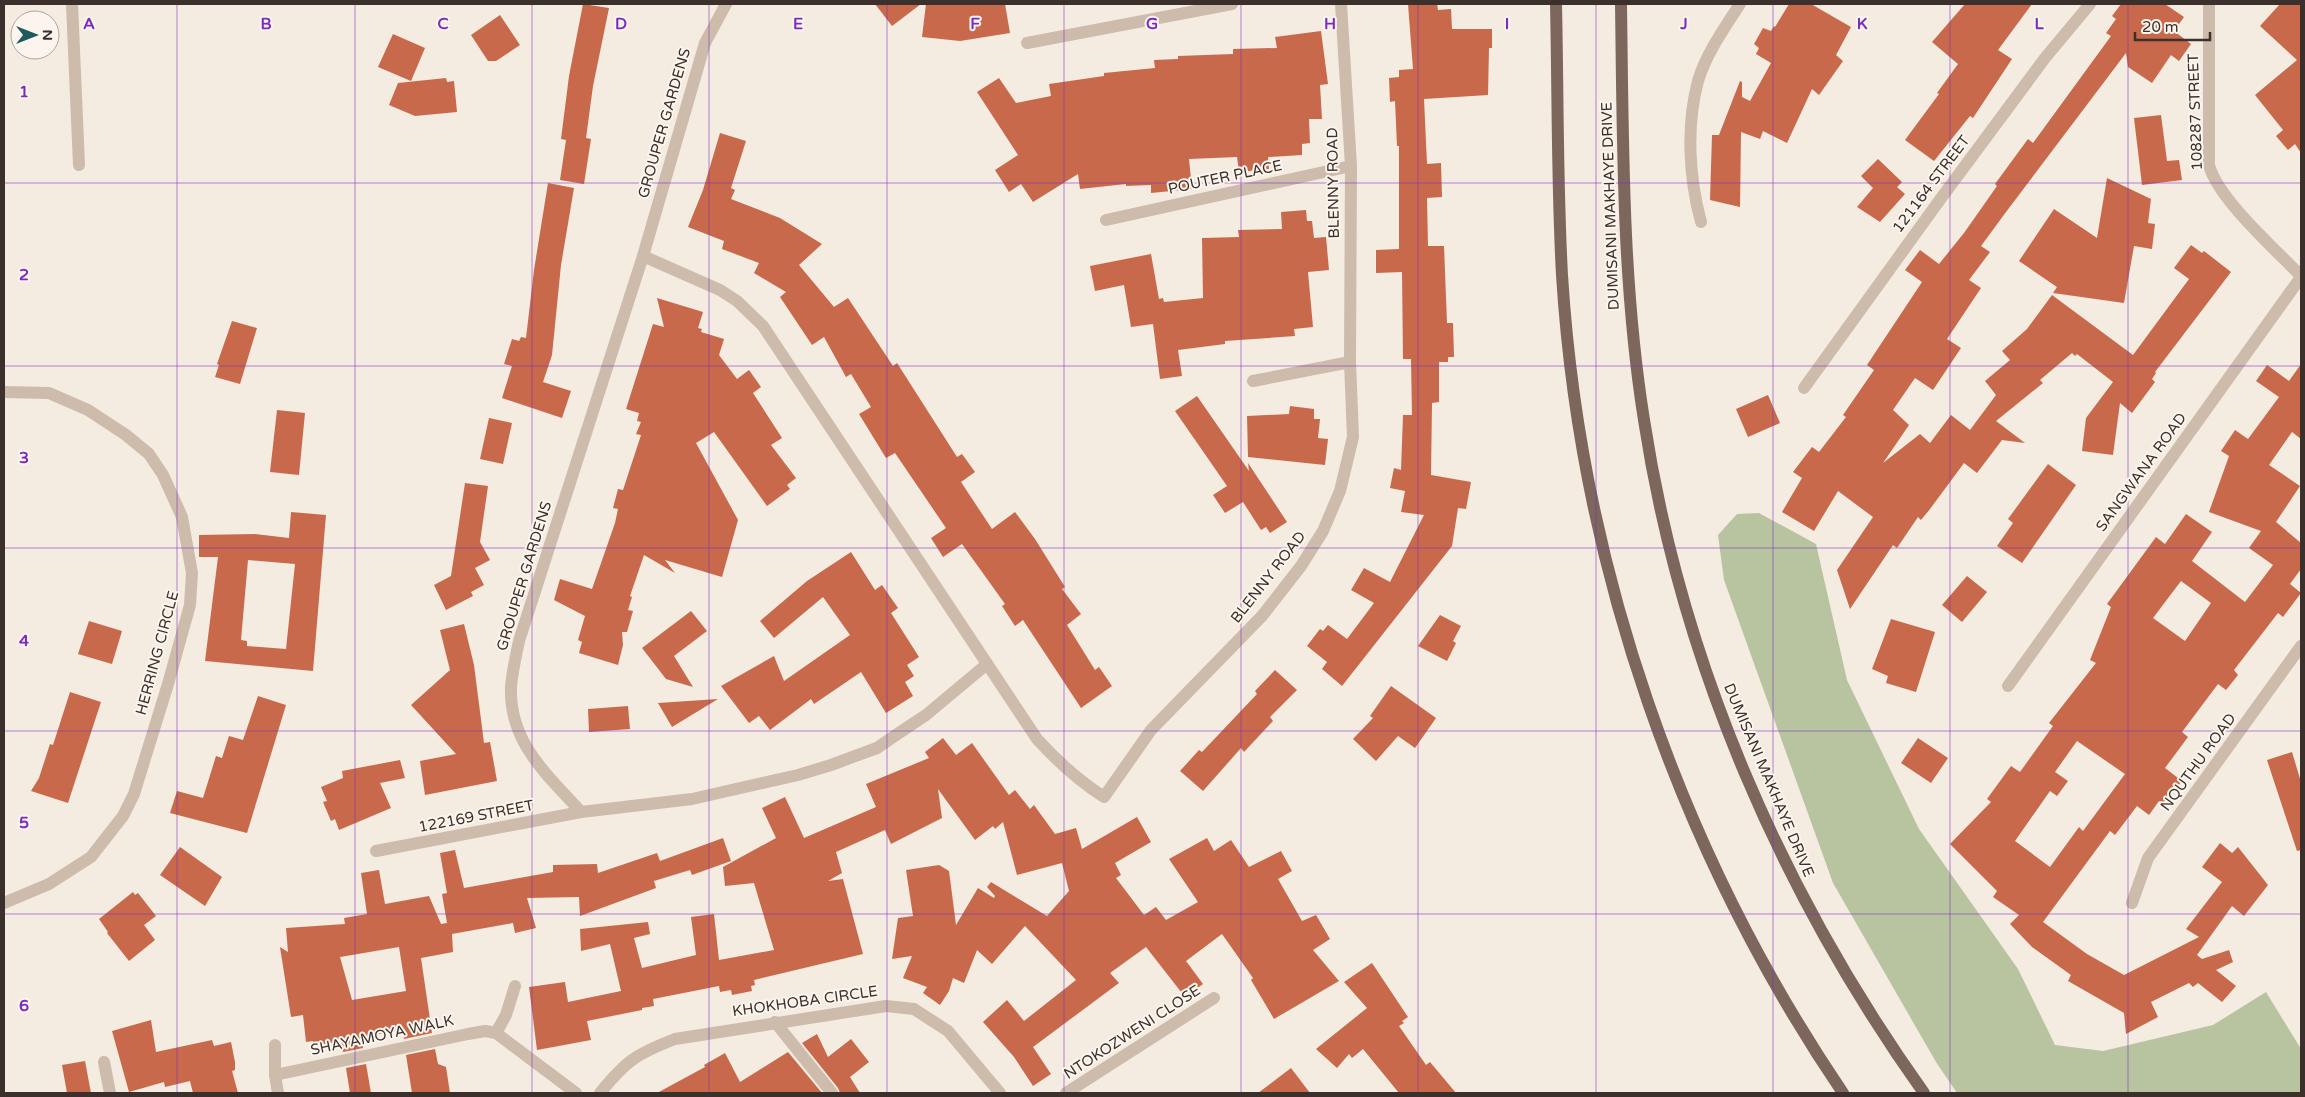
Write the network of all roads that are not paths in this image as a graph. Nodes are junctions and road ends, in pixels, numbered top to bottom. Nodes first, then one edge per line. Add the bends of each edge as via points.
1 (72, 4) edge
2 (726, 4) edge
3 (1232, 4) edge
4 (1341, 4) edge
5 (1556, 4) edge
6 (1621, 4) edge
7 (1740, 4) edge
8 (2090, 4) edge
9 (2209, 4) edge
10 (1027, 43) dead end
11 (79, 165) dead end
12 (1351, 166) junction
13 (1106, 220) dead end
14 (1701, 222) dead end
15 (643, 256) junction
16 (2301, 277) edge
17 (1350, 362) junction
18 (1252, 381) dead end
19 (1804, 388) dead end
20 (4, 392) edge
21 (2300, 652) edge
22 (987, 664) junction
23 (2008, 686) dead end
24 (582, 812) junction
25 (376, 851) dead end
26 (4, 903) edge
27 (2132, 903) dead end
28 (515, 986) dead end
29 (1214, 998) dead end
30 (775, 1022) junction
31 (496, 1033) junction
32 (275, 1045) dead end
33 (104, 1062) dead end
34 (275, 1075) junction
35 (110, 1093) edge
36 (278, 1093) edge
37 (576, 1093) edge
38 (600, 1093) edge
39 (832, 1093) edge
40 (1000, 1093) edge
41 (1066, 1093) edge
42 (1843, 1093) edge
43 (1924, 1093) edge

1 - 11 street
2 - 15 street, GROUPER GARDENS via 705,43
3 - 10 street
4 - 12 street, BLENNY ROAD
5 - 42 main road via 1562,276 1578,420 1615,594 1662,743 1705,847 1783,998
6 - 43 main road, DUMISANI MAKHAYE DRIVE via 1626,256 1633,340 1659,503 1682,590 1725,726 1792,877 1842,968
7 - 14 street via 1720,34 1698,81 1691,129 1692,168
8 - 19 street, 121164 STREET via 2045,58 1938,201
9 - 16 street, 108287 STREET via 2209,165 2213,178 2230,201
12 - 13 street, POUTER PLACE
12 - 17 street, BLENNY ROAD
15 - 22 street via 720,290 738,301 763,326
15 - 24 street, GROUPER GARDENS via 519,641 511,687 516,728 524,744
16 - 23 street, SANGWANA ROAD
17 - 18 street
17 - 22 street, BLENNY ROAD via 1353,437 1340,491 1323,531 1301,566 1262,616 1151,730 1104,797 1057,761 1037,739
20 - 26 street, HERRING CIRCLE via 48,393 88,410 149,454 163,475 182,517 192,573 190,605 168,684 134,794 123,816 90,857 49,884
21 - 27 street, NQUTHU ROAD via 2148,858
22 - 24 street via 926,715 877,748 832,765 692,799
24 - 25 street, 122169 STREET
28 - 31 street via 506,1015
29 - 41 street, NTOKOZWENI CLOSE
30 - 38 street, KHOKHOBA CIRCLE via 675,1039 643,1051 621,1068
30 - 39 street
30 - 40 street, KHOKHOBA CIRCLE via 886,1006 914,1009 948,1031
31 - 34 street, SHAYAMOYA WALK via 468,1034
31 - 37 street
32 - 34 street
33 - 35 street
34 - 36 street

